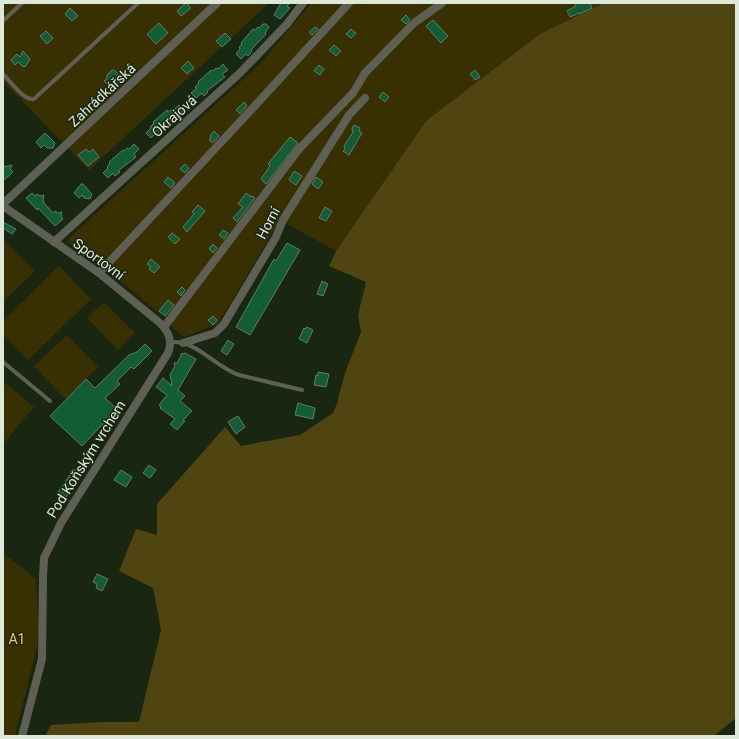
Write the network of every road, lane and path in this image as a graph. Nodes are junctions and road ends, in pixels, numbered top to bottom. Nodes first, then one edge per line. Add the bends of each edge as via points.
1 (22, 3) edge
2 (138, 3) edge
3 (217, 3) edge
4 (303, 3) edge
5 (349, 3) edge
6 (442, 3) edge
7 (3, 21) edge
8 (3, 74) edge
9 (364, 98) dead end
10 (3, 205) edge
11 (54, 242) junction
12 (99, 273) junction
13 (164, 327) junction
14 (171, 342) junction
15 (183, 343) junction
16 (3, 362) edge
17 (302, 390) dead end
18 (50, 401) dead end
19 (22, 736) edge

1 - 7 lane
2 - 8 lane via 34,99 30,100 24,96
3 - 10 street, Zahrádkářská
4 - 11 street, Okrajová via 240,74
5 - 12 street
6 - 13 street via 414,23 365,73 353,93 299,149
9 - 15 street, Horní via 349,115 283,220 276,237 224,324 215,333
10 - 11 street, Sportovní
11 - 12 street, Sportovní
12 - 13 street, Sportovní
13 - 14 street, Sportovní
14 - 15 lane
14 - 19 street, Pod Koňským vrchem via 168,354 61,523 44,558 42,659
15 - 17 lane via 234,373
16 - 18 lane

